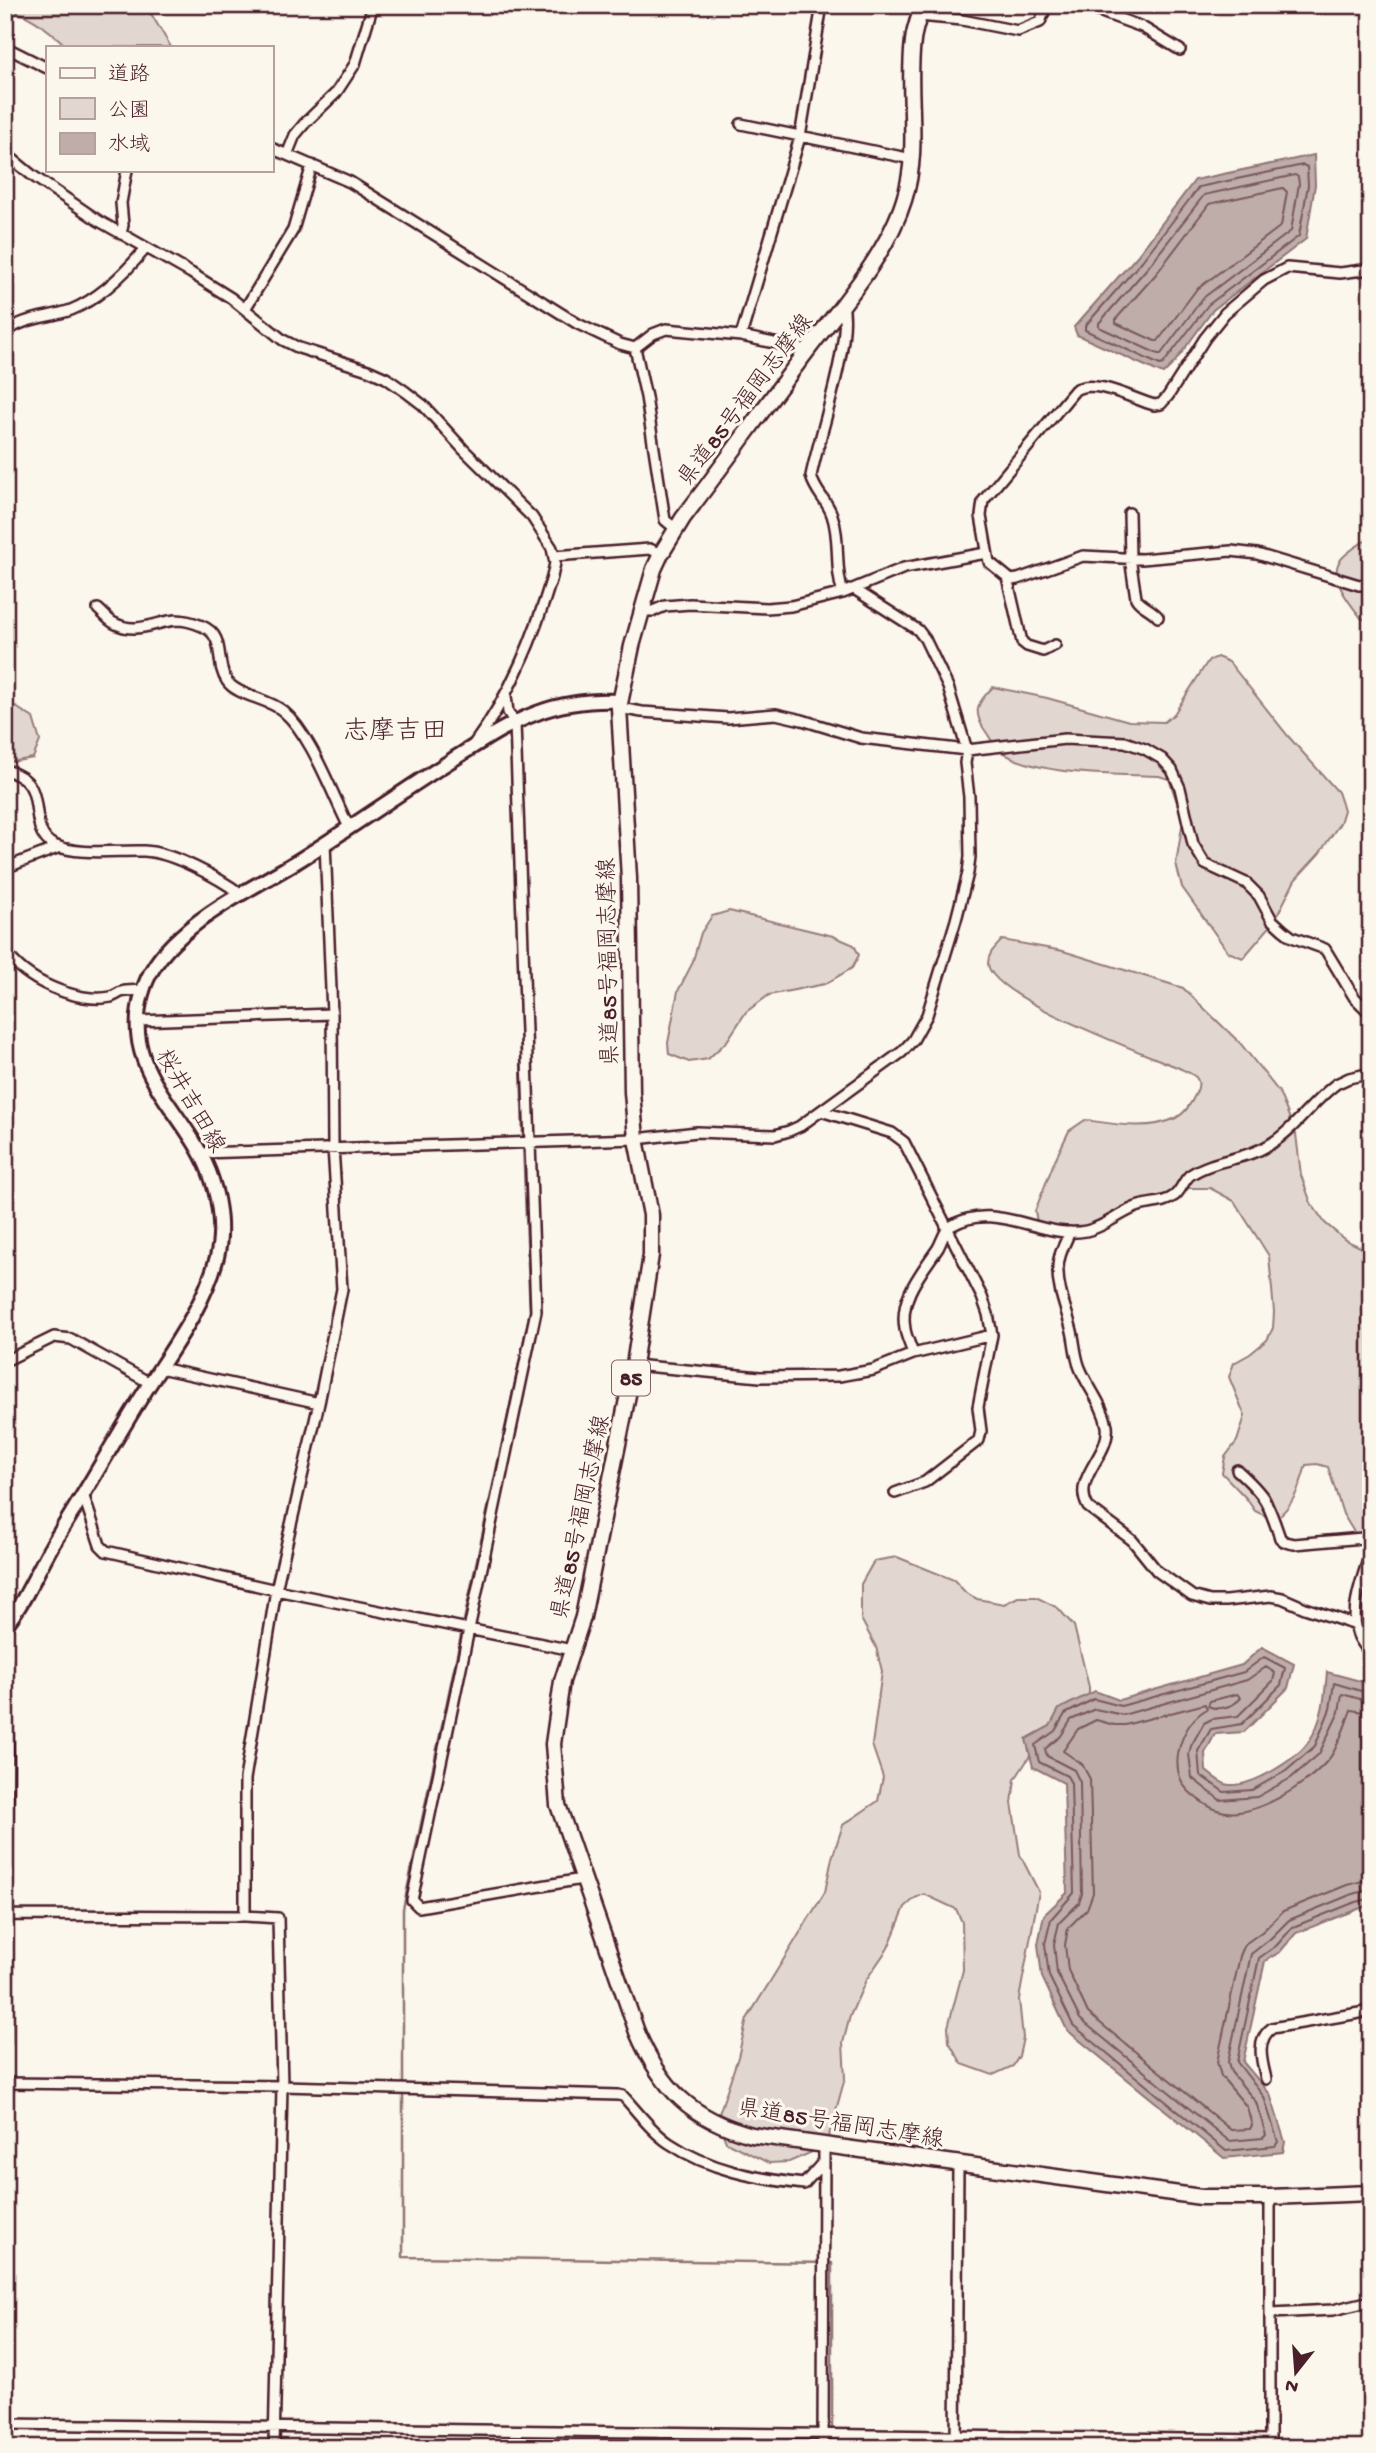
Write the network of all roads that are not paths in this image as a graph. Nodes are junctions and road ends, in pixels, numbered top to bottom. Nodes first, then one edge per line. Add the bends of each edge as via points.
1 (373, 5) edge
2 (822, 5) edge
3 (1047, 5) edge
4 (1082, 5) edge
5 (921, 11) edge
6 (5, 47) edge
7 (1180, 50) dead end
8 (46, 68) edge
9 (741, 124) dead end
10 (800, 137) junction
11 (273, 149) edge
12 (5, 153) edge
13 (287, 155) junction
14 (912, 159) junction
15 (312, 165) junction
16 (127, 172) edge
17 (121, 234) junction
18 (146, 248) junction
19 (1371, 269) edge
20 (843, 305) junction
21 (245, 309) junction
22 (5, 333) edge
23 (741, 336) junction
24 (635, 348) junction
25 (807, 350) junction
26 (1129, 513) dead end
27 (676, 529) junction
28 (986, 553) junction
29 (661, 554) junction
30 (554, 556) junction
31 (1130, 558) junction
32 (1007, 577) junction
33 (1371, 584) edge
34 (854, 589) junction
35 (843, 593) junction
36 (98, 609) dead end
37 (642, 611) junction
38 (1158, 617) dead end
39 (1055, 645) dead end
40 (506, 696) junction
41 (619, 704) junction
42 (515, 723) junction
43 (470, 748) junction
44 (967, 750) junction
45 (5, 769) edge
46 (349, 827) junction
47 (325, 843) junction
48 (60, 846) junction
49 (5, 867) edge
50 (241, 894) junction
51 (5, 950) edge
52 (143, 990) junction
53 (332, 1014) junction
54 (1371, 1014) edge
55 (136, 1021) junction
56 (1371, 1073) edge
57 (821, 1111) junction
58 (636, 1139) junction
59 (531, 1141) junction
60 (333, 1147) junction
61 (201, 1153) junction
62 (947, 1228) junction
63 (1070, 1232) junction
64 (992, 1335) junction
65 (913, 1354) junction
66 (5, 1361) edge
67 (634, 1366) junction
68 (160, 1368) junction
69 (150, 1383) junction
70 (319, 1403) junction
71 (1237, 1471) dead end
72 (895, 1493) dead end
73 (84, 1497) junction
74 (1371, 1542) edge
75 (1371, 1551) edge
76 (276, 1590) junction
77 (1356, 1625) junction
78 (5, 1626) edge
79 (469, 1629) junction
80 (572, 1650) junction
81 (1371, 1654) edge
82 (5, 1661) edge
83 (583, 1879) junction
84 (6, 1914) edge
85 (246, 1916) junction
86 (1371, 2011) edge
87 (5, 2043) edge
88 (1266, 2079) dead end
89 (5, 2083) edge
90 (282, 2087) junction
91 (824, 2145) junction
92 (824, 2161) junction
93 (958, 2165) junction
94 (1371, 2193) edge
95 (1270, 2197) junction
96 (1371, 2301) edge
97 (1271, 2313) junction
98 (5, 2424) edge
99 (274, 2427) junction
100 (823, 2434) junction
101 (956, 2435) junction
102 (1270, 2444) edge
103 (274, 2448) edge
104 (823, 2448) edge
105 (956, 2448) edge

1 - 13 street via 355,64 336,93 295,135
2 - 10 street
3 - 5 street via 1040,22 1018,31
4 - 7 street via 1142,27
5 - 14 main road, 県道85号福岡志摩線 / 85 via 911,60
6 - 8 street
9 - 10 street
10 - 14 street
10 - 23 street
11 - 13 street
12 - 17 street
13 - 15 street
14 - 20 main road, 県道85号福岡志摩線 / 85 via 899,217
15 - 21 street via 293,229
15 - 24 street via 374,196 578,324
16 - 17 street
17 - 18 street
18 - 21 street
18 - 22 street via 92,298
19 - 28 street via 1340,273 1287,268 1264,280 1225,313 1161,404 1095,385 1075,390 983,501
20 - 25 main road, 県道85号福岡志摩線 / 85
20 - 35 street via 839,361 811,476 832,516
21 - 30 street via 283,340 386,378 423,405 532,517
23 - 24 street via 666,329
23 - 25 street
24 - 27 street via 665,520
25 - 27 main road, 県道85号福岡志摩線 / 85
26 - 31 street
27 - 29 main road, 県道85号福岡志摩線 / 85
28 - 32 street via 989,562
28 - 34 street via 904,568
29 - 30 street via 650,549
29 - 37 main road, 県道85号福岡志摩線 / 85
30 - 40 street, 桜井吉田線 via 547,596
31 - 32 street via 1083,556 1018,579
31 - 33 street via 1231,551 1257,554 1359,585
31 - 38 street via 1138,603
32 - 39 street via 1022,642 1043,651
34 - 35 street
34 - 44 street via 925,639 948,687
35 - 37 street via 791,606 690,604
36 - 46 street via 114,623 135,628 177,620 211,631 218,640 229,685 264,699 292,719
37 - 41 main road, 県道85号福岡志摩線 / 85
40 - 42 street
40 - 43 street, 桜井吉田線
41 - 42 main road, 桜井吉田線 via 580,702
41 - 44 street via 642,712 727,718 776,714 861,738
41 - 58 main road, 県道85号福岡志摩線 / 85
42 - 43 main road, 桜井吉田線
42 - 59 street
43 - 46 main road, 桜井吉田線
44 - 54 street via 1090,739 1125,742 1162,759 1180,788 1193,844 1205,864 1246,883 1283,930 1325,948 1354,997
44 - 57 street via 968,873 927,1015 902,1052
45 - 48 street via 31,787 44,836
46 - 47 main road, 桜井吉田線
47 - 50 main road, 桜井吉田線
47 - 53 street
48 - 49 street
48 - 50 street via 153,852
50 - 52 main road, 桜井吉田線 via 180,937 158,961
51 - 52 street via 29,973 63,992 111,997
52 - 55 main road, 桜井吉田線
53 - 55 street
53 - 60 street
55 - 61 main road, 桜井吉田線 via 141,1056 156,1087
56 - 63 street via 1336,1084 1269,1145 1201,1169 1182,1183 1174,1196 1133,1208 1098,1227
57 - 58 street via 800,1126 775,1135 697,1132
57 - 62 street via 891,1133 904,1142
58 - 59 street
58 - 67 main road, 県道85号福岡志摩線 / 85 via 649,1197 651,1237
59 - 60 street
59 - 79 street via 537,1311
60 - 61 street
60 - 70 street via 342,1289
61 - 68 main road, 桜井吉田線 via 218,1205 218,1255 199,1303
62 - 63 street via 970,1219 1004,1218
62 - 64 street via 982,1297
62 - 65 street via 905,1307 905,1328
63 - 77 street via 1058,1269 1064,1306 1080,1368 1107,1426 1101,1453 1087,1477 1088,1507 1132,1540 1157,1571 1192,1596 1226,1601 1272,1596
64 - 65 street
64 - 72 street via 978,1407 979,1440 925,1482
65 - 67 street via 881,1368 839,1376 760,1377
66 - 69 street via 54,1337 71,1339
67 - 80 main road, 県道85号福岡志摩線 / 85 via 583,1617
68 - 69 main road, 桜井吉田線
68 - 70 street
69 - 73 main road, 桜井吉田線
70 - 76 street
71 - 74 street via 1261,1491 1284,1542 1363,1538
73 - 76 street via 106,1551
73 - 78 main road, 桜井吉田線
75 - 77 street via 1360,1585
76 - 79 street
76 - 85 street via 244,1779
77 - 81 street
79 - 80 street
79 - 83 street via 412,1899 419,1907
80 - 83 main road, 県道85号福岡志摩線 / 85 via 558,1701 553,1763 558,1805
82 - 84 street
83 - 91 main road, 県道85号福岡志摩線 / 85 via 637,2032 652,2066 673,2092 731,2129
84 - 85 street
84 - 87 street
85 - 90 street via 278,1918
86 - 88 street via 1272,2028 1261,2042
89 - 90 street
90 - 92 street via 618,2095 669,2143 724,2169 804,2184
90 - 99 street
91 - 92 street
91 - 93 main road, 県道85号福岡志摩線 / 85
92 - 100 street
93 - 95 main road, 県道85号福岡志摩線 / 85 via 1201,2197
93 - 101 street
94 - 95 main road, 県道85号福岡志摩線 / 85
95 - 97 street
96 - 97 street via 1333,2310
97 - 102 street
98 - 99 street
99 - 100 street
99 - 103 street
100 - 101 street
100 - 104 street
101 - 102 street
101 - 105 street

